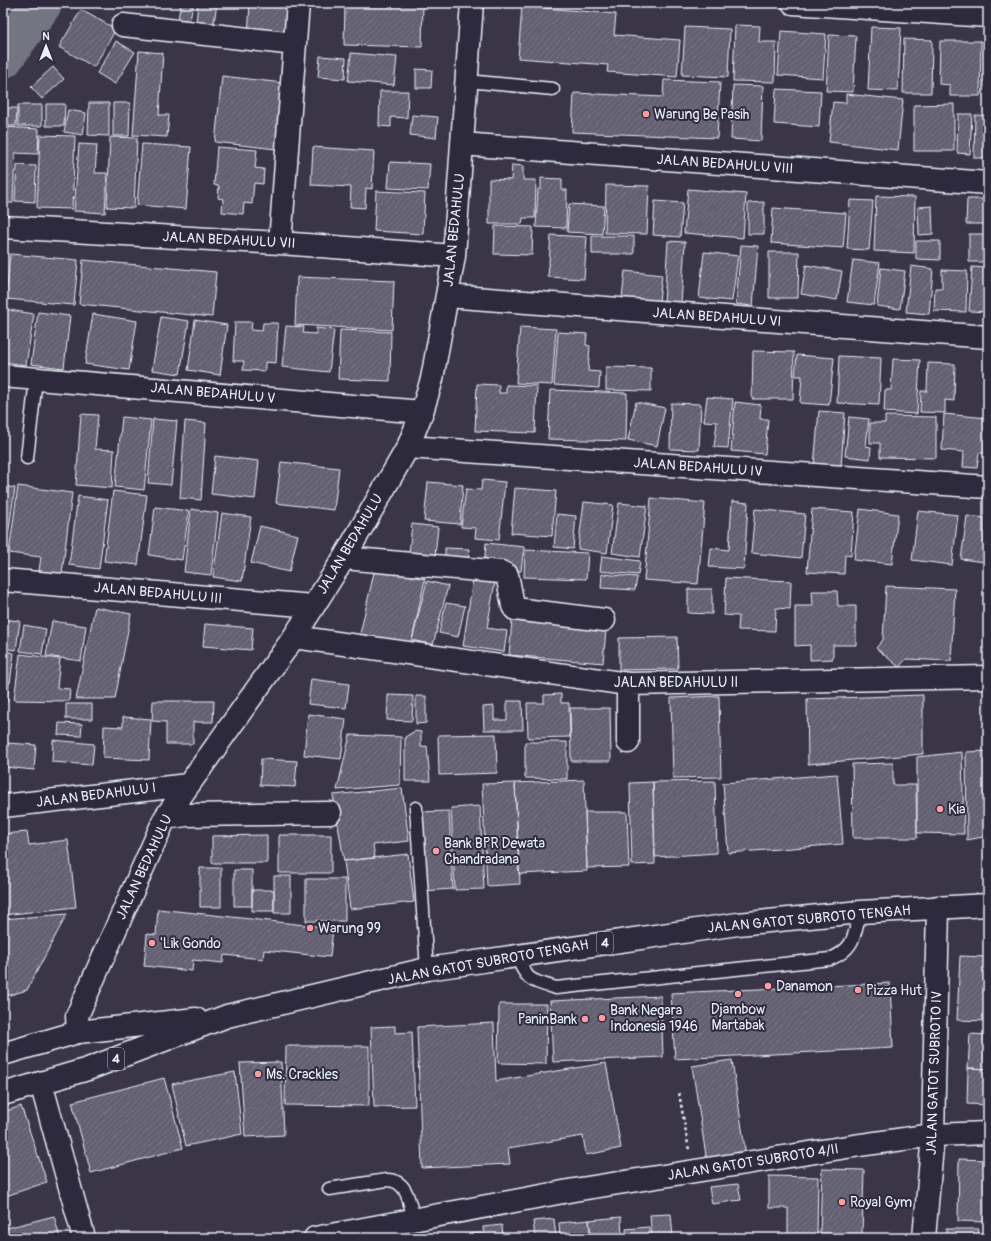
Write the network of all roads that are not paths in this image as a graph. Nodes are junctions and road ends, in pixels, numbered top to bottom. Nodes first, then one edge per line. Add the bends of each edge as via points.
1 (298, 3) edge
2 (472, 3) edge
3 (793, 3) edge
4 (988, 16) edge
5 (123, 24) dead end
6 (295, 44) junction
7 (467, 81) junction
8 (552, 89) dead end
9 (462, 144) junction
10 (988, 183) edge
11 (3, 227) edge
12 (280, 243) junction
13 (454, 256) junction
14 (447, 296) junction
15 (988, 337) edge
16 (3, 376) edge
17 (36, 379) junction
18 (422, 412) junction
19 (408, 447) junction
20 (27, 458) dead end
21 (988, 487) edge
22 (344, 558) junction
23 (3, 580) edge
24 (313, 606) junction
25 (604, 620) dead end
26 (294, 637) junction
27 (988, 677) edge
28 (628, 684) junction
29 (628, 742) dead end
30 (188, 785) junction
31 (3, 806) edge
32 (416, 808) dead end
33 (330, 813) dead end
34 (165, 818) junction
35 (988, 905) edge
36 (938, 907) junction
37 (860, 912) junction
38 (516, 955) junction
39 (427, 969) junction
40 (227, 1016) junction
41 (78, 1032) junction
42 (3, 1054) edge
43 (41, 1083) junction
44 (3, 1094) edge
45 (988, 1133) edge
46 (933, 1135) junction
47 (329, 1189) dead end
48 (414, 1220) junction
49 (84, 1238) edge
50 (315, 1238) edge
51 (924, 1238) edge

1 - 6 main road
2 - 7 main road, JALAN BEDAHULU
3 - 4 main road
5 - 6 main road
6 - 12 main road
7 - 8 lane
7 - 9 main road, JALAN BEDAHULU
9 - 10 main road, JALAN BEDAHULU VIII
9 - 13 main road, JALAN BEDAHULU
11 - 12 main road, JALAN BEDAHULU VII
12 - 13 main road, JALAN BEDAHULU VII
13 - 14 main road, JALAN BEDAHULU
14 - 15 main road, JALAN BEDAHULU VI
14 - 18 main road, JALAN BEDAHULU via 432,379
16 - 17 main road, JALAN BEDAHULU V
17 - 18 main road, JALAN BEDAHULU V
17 - 20 lane
18 - 19 main road, JALAN BEDAHULU
19 - 21 main road, JALAN BEDAHULU IV
19 - 22 main road, JALAN BEDAHULU
22 - 24 main road, JALAN BEDAHULU
22 - 25 main road via 501,572 507,576 512,606 515,609
23 - 24 main road, JALAN BEDAHULU III
24 - 26 main road, JALAN BEDAHULU
26 - 28 main road, JALAN BEDAHULU II
26 - 30 main road, JALAN BEDAHULU
27 - 28 main road, JALAN BEDAHULU II
28 - 29 main road
30 - 31 main road, JALAN BEDAHULU I
30 - 34 main road, JALAN BEDAHULU
32 - 39 lane
33 - 34 main road via 186,815
34 - 41 main road, JALAN BEDAHULU via 77,1016
35 - 36 main road, JALAN GATOT SUBROTO TENGAH / 4
36 - 37 main road, JALAN GATOT SUBROTO TENGAH / 4
36 - 46 main road, JALAN GATOT SUBROTO IV
37 - 38 main road, JALAN GATOT SUBROTO TENGAH / 4 via 738,924
37 - 38 lane via 852,944 840,955 830,958 556,988 526,977
38 - 39 main road, JALAN GATOT SUBROTO TENGAH / 4
39 - 40 main road, JALAN GATOT SUBROTO TENGAH / 4
40 - 41 main road, 4
40 - 43 main road, JALAN GATOT SUBROTO TENGAH / 4 via 88,1069
41 - 42 main road, 4
43 - 44 main road, JALAN GATOT SUBROTO TENGAH / 4
43 - 49 main road
45 - 46 main road, JALAN GATOT SUBROTO 4/II
46 - 48 main road, JALAN GATOT SUBROTO 4/II via 574,1190
46 - 51 main road, JALAN GATOT SUBROTO IV
47 - 48 lane via 396,1180 405,1188
48 - 50 main road, JALAN GATOT SUBROTO 4/II

